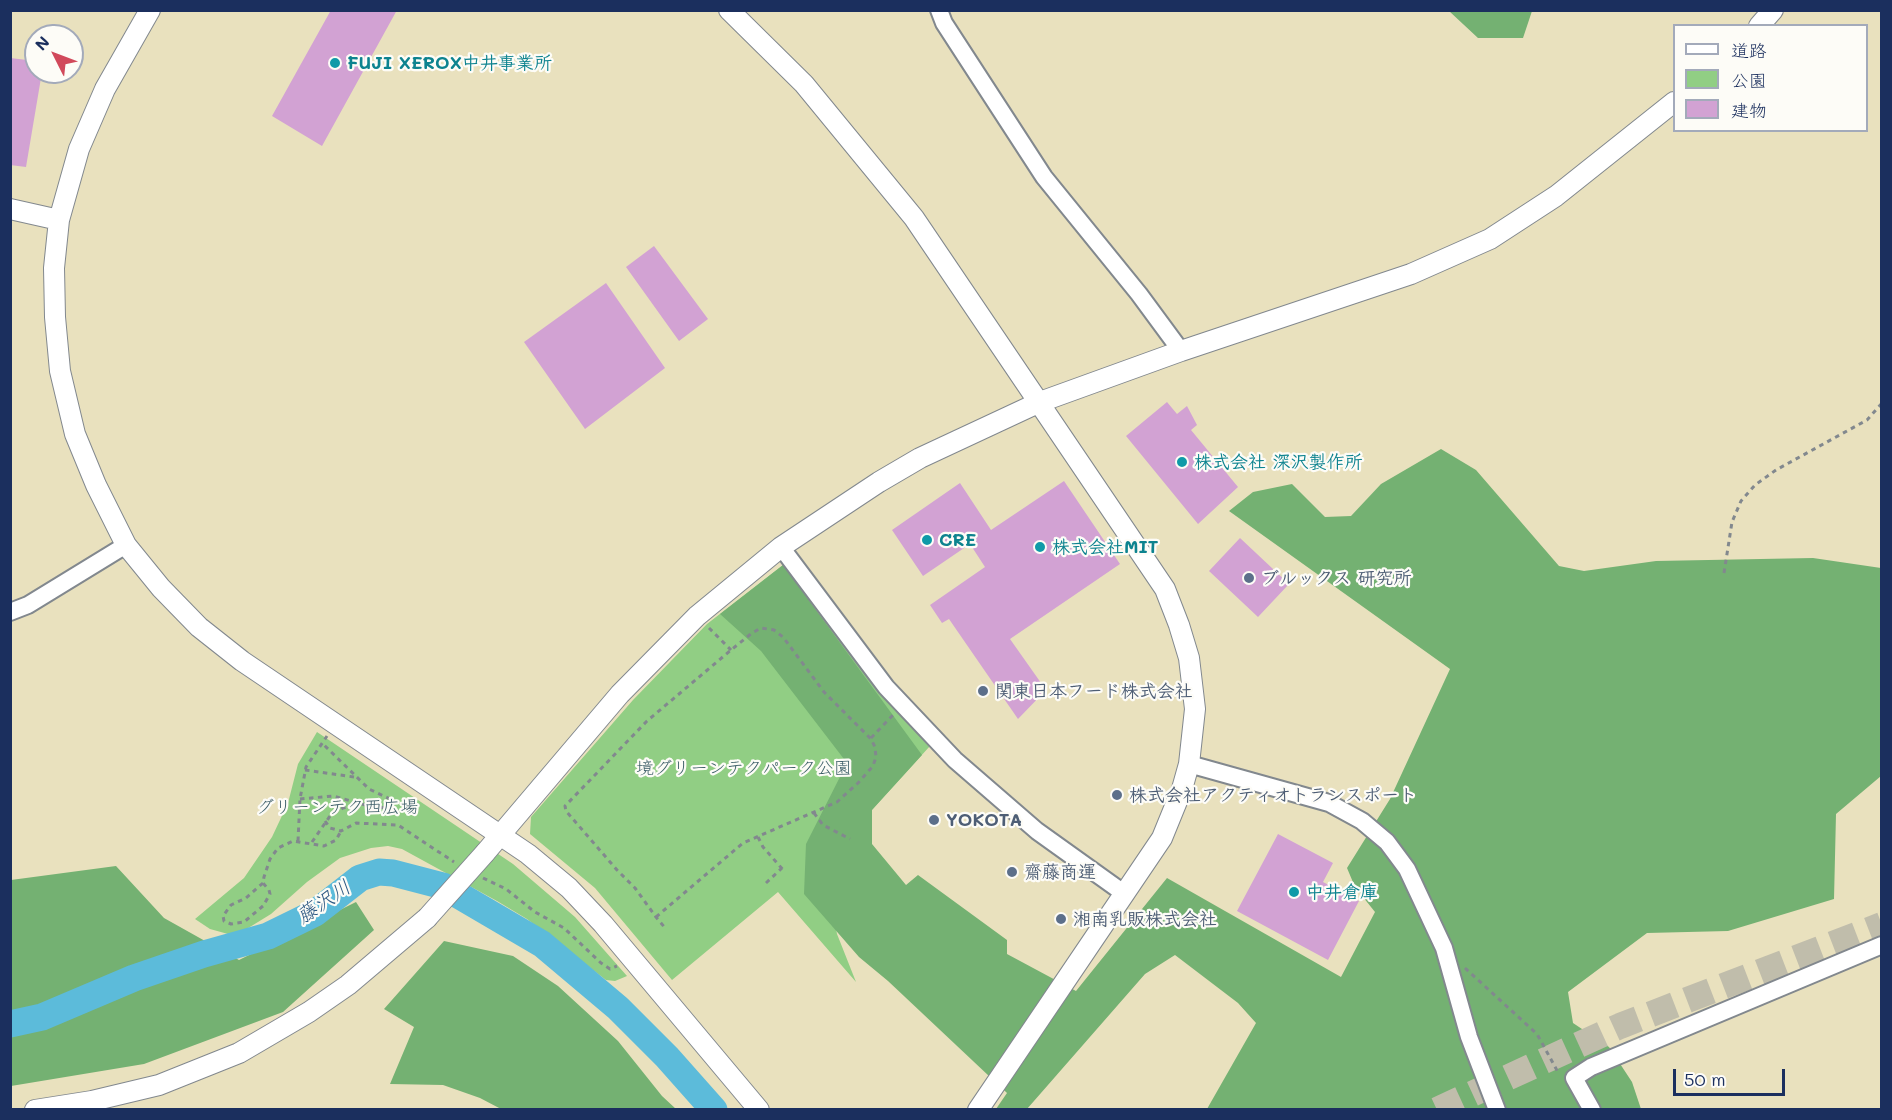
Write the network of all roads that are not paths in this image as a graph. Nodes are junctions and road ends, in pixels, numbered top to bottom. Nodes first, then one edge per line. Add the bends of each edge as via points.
1 (150, 10) edge
2 (729, 10) edge
3 (939, 10) edge
4 (1773, 10) edge
5 (1761, 24) edge
6 (1673, 103) edge
7 (10, 209) edge
8 (59, 220) junction
9 (1181, 351) junction
10 (1040, 402) junction
11 (126, 545) junction
12 (781, 547) junction
13 (10, 612) edge
14 (1189, 764) junction
15 (499, 836) junction
16 (1125, 894) junction
17 (1881, 945) edge
18 (35, 1110) edge
19 (759, 1110) edge
20 (978, 1110) edge
21 (1497, 1110) edge
22 (1592, 1110) edge

1 - 8 street via 105,89 79,149
2 - 10 street via 804,84 914,218
3 - 9 street via 1044,177
4 - 5 street
6 - 9 street via 1556,196 1490,240 1411,274
7 - 8 street
8 - 11 street via 54,268 60,371 75,434
9 - 10 street
10 - 12 street via 920,458
10 - 14 street via 1165,589 1189,658 1195,710
11 - 13 street
11 - 15 street via 199,627 242,661
12 - 15 street via 697,616 620,694
12 - 16 street via 886,687 955,760 1037,831
14 - 16 street via 1162,838
14 - 21 street via 1329,803 1362,821 1387,842 1407,869 1444,948 1469,1036
15 - 18 street, bridge via 427,918 348,985 309,1012 238,1053 159,1086
15 - 19 street via 569,888
16 - 20 street
17 - 22 street via 1591,1067 1574,1078

